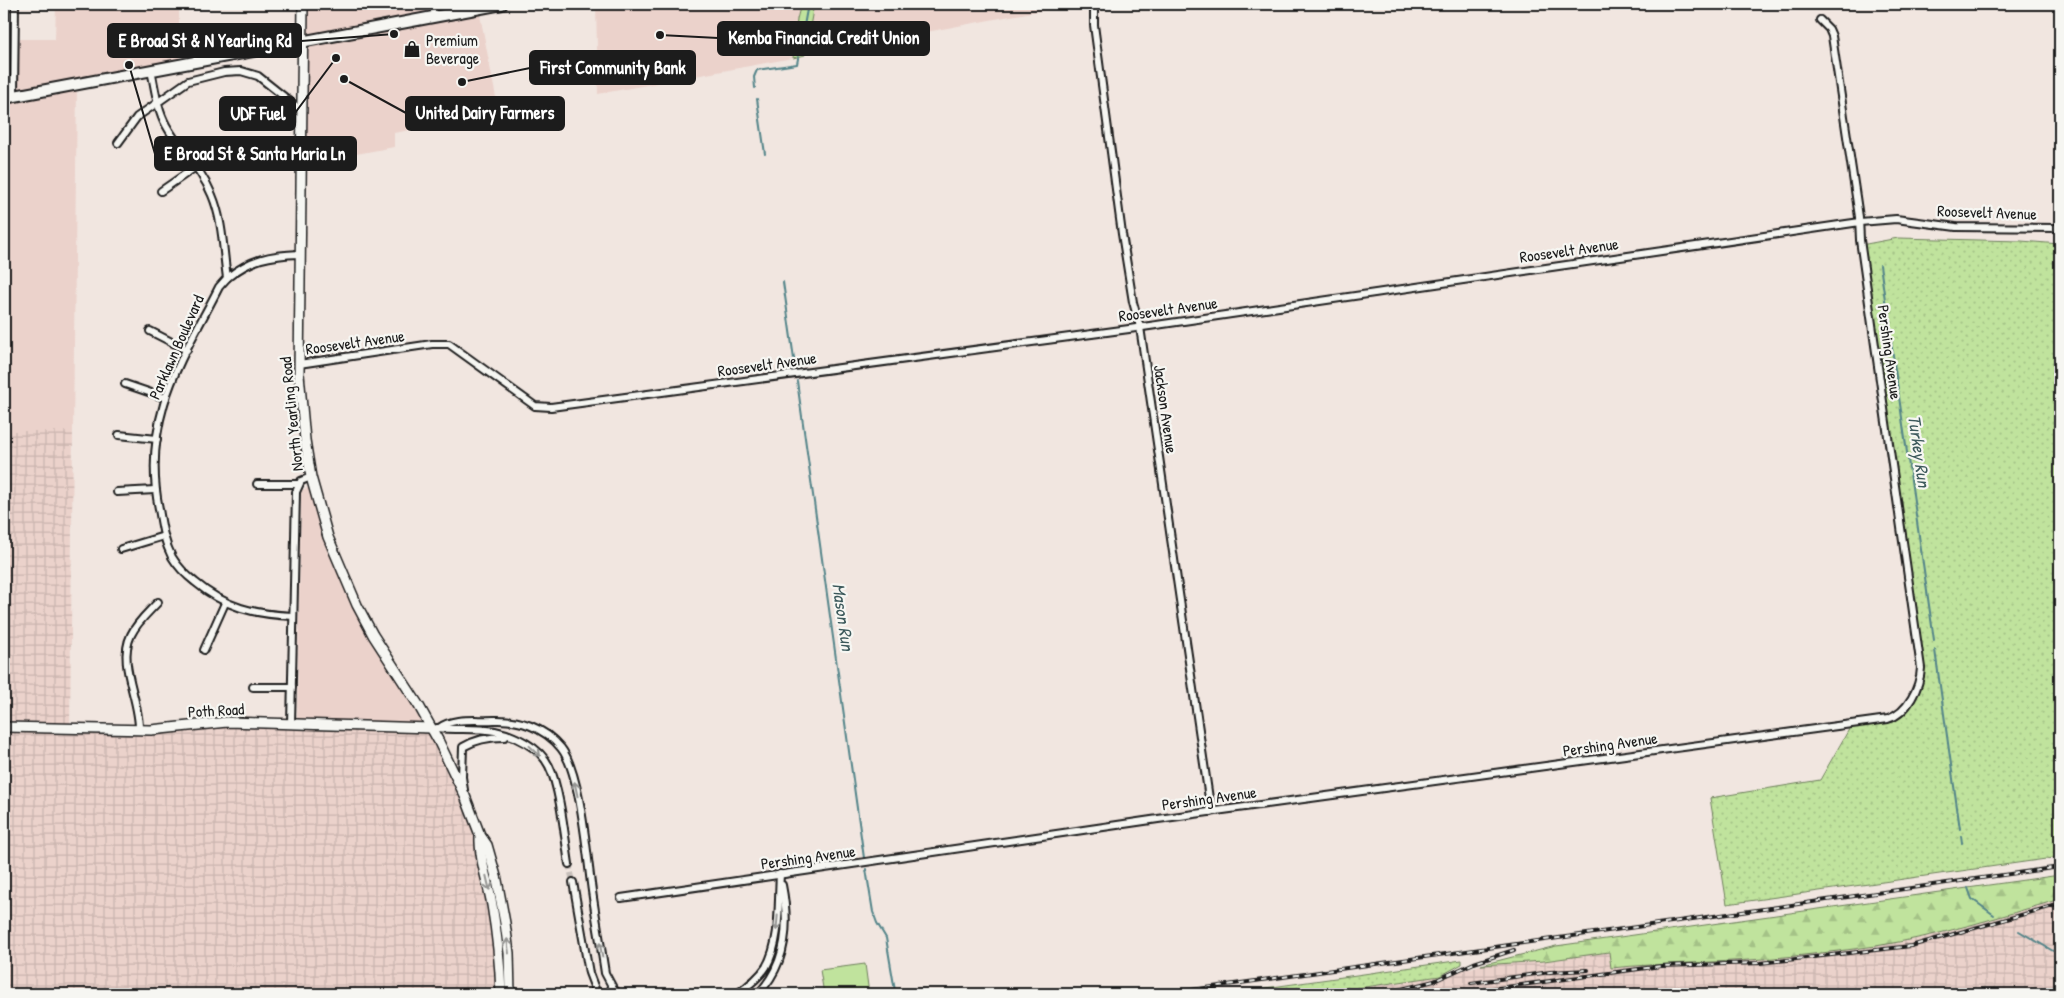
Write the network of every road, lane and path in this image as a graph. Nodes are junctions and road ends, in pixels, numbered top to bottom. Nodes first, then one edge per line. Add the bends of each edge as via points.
1 (15, 4) edge
2 (303, 4) edge
3 (433, 4) edge
4 (502, 4) edge
5 (1094, 6) edge
6 (435, 16) junction
7 (1820, 20) dead end
8 (303, 41) junction
9 (151, 70) junction
10 (9, 97) edge
11 (158, 102) junction
12 (302, 111) junction
13 (118, 142) dead end
14 (197, 166) junction
15 (161, 191) dead end
16 (1860, 222) junction
17 (2060, 228) edge
18 (300, 254) junction
19 (227, 278) junction
20 (1140, 327) junction
21 (150, 331) dead end
22 (187, 350) junction
23 (299, 364) junction
24 (125, 384) dead end
25 (166, 398) junction
26 (118, 435) dead end
27 (157, 440) junction
28 (312, 477) junction
29 (257, 484) dead end
30 (298, 484) junction
31 (155, 490) junction
32 (117, 492) dead end
33 (164, 536) junction
34 (121, 549) dead end
35 (158, 602) dead end
36 (225, 603) junction
37 (293, 616) junction
38 (204, 650) dead end
39 (253, 687) dead end
40 (292, 687) junction
41 (292, 724) junction
42 (4, 727) edge
43 (435, 728) junction
44 (139, 730) junction
45 (510, 736) junction
46 (465, 796) junction
47 (1211, 812) junction
48 (480, 836) junction
49 (569, 864) tunnel mouth
50 (780, 874) junction
51 (573, 882) tunnel mouth
52 (621, 898) dead end
53 (501, 994) edge
54 (510, 994) edge
55 (597, 994) edge
56 (618, 994) edge
57 (737, 994) edge
58 (758, 994) edge

1 - 10 street
2 - 8 main road, North Yearling Road
3 - 6 street
4 - 6 main road
5 - 20 street, Jackson Avenue via 1122,234
6 - 8 main road
7 - 16 street, Pershing Avenue via 1832,36
8 - 9 main road
8 - 12 main road, North Yearling Road
9 - 10 main road
9 - 11 street
11 - 12 street via 188,81 241,71 258,76
11 - 13 street via 137,117
11 - 14 street via 165,125
12 - 18 main road, North Yearling Road
14 - 15 street
14 - 19 street via 218,209
16 - 17 street, Roosevelt Avenue via 1896,219 1956,227
16 - 20 street, Roosevelt Avenue
16 - 47 street, Pershing Avenue via 1921,668 1918,688 1897,714 1888,718 1703,745
18 - 19 street, Parklawn Boulevard via 257,259
18 - 23 main road, North Yearling Road
19 - 22 street, Parklawn Boulevard via 219,287
20 - 23 street, Roosevelt Avenue via 544,408 530,403 449,344
20 - 47 street, Jackson Avenue
21 - 22 street
22 - 25 street, Parklawn Boulevard
23 - 28 main road, North Yearling Road via 305,440
24 - 25 street
25 - 27 street, Parklawn Boulevard
26 - 27 street
27 - 31 street, Parklawn Boulevard
28 - 30 street
28 - 43 main road, North Yearling Road via 328,537 350,590 373,635
29 - 30 street
30 - 37 street
31 - 32 street
31 - 33 street, Parklawn Boulevard
33 - 34 street
33 - 36 street, Parklawn Boulevard via 178,567
35 - 44 street via 136,627 128,645 127,660 138,706
36 - 37 street, Parklawn Boulevard via 254,612
36 - 38 street
37 - 40 street
39 - 40 street
40 - 41 street
41 - 43 main road, Poth Road
41 - 44 main road, Poth Road via 217,722
42 - 44 main road, Poth Road
43 - 45 street via 495,731
43 - 46 main road, North Yearling Road
56 -> 43 street via 605,973 581,810 572,770 562,749 547,734 525,724 503,720 447,722
45 - 46 street via 472,741 463,747
45 -> 49 street via 526,742 549,765
46 - 48 main road, North Yearling Road
47 - 50 street, Pershing Avenue
48 -> 53 main road, North Yearling Road via 479,846 495,925
54 -> 48 main road, North Yearling Road via 508,946 497,880 487,845
50 - 52 street, Pershing Avenue
50 -> 57 street via 772,953 765,969
50 - 58 street via 786,905 782,955 775,973
51 - 55 street via 589,973

